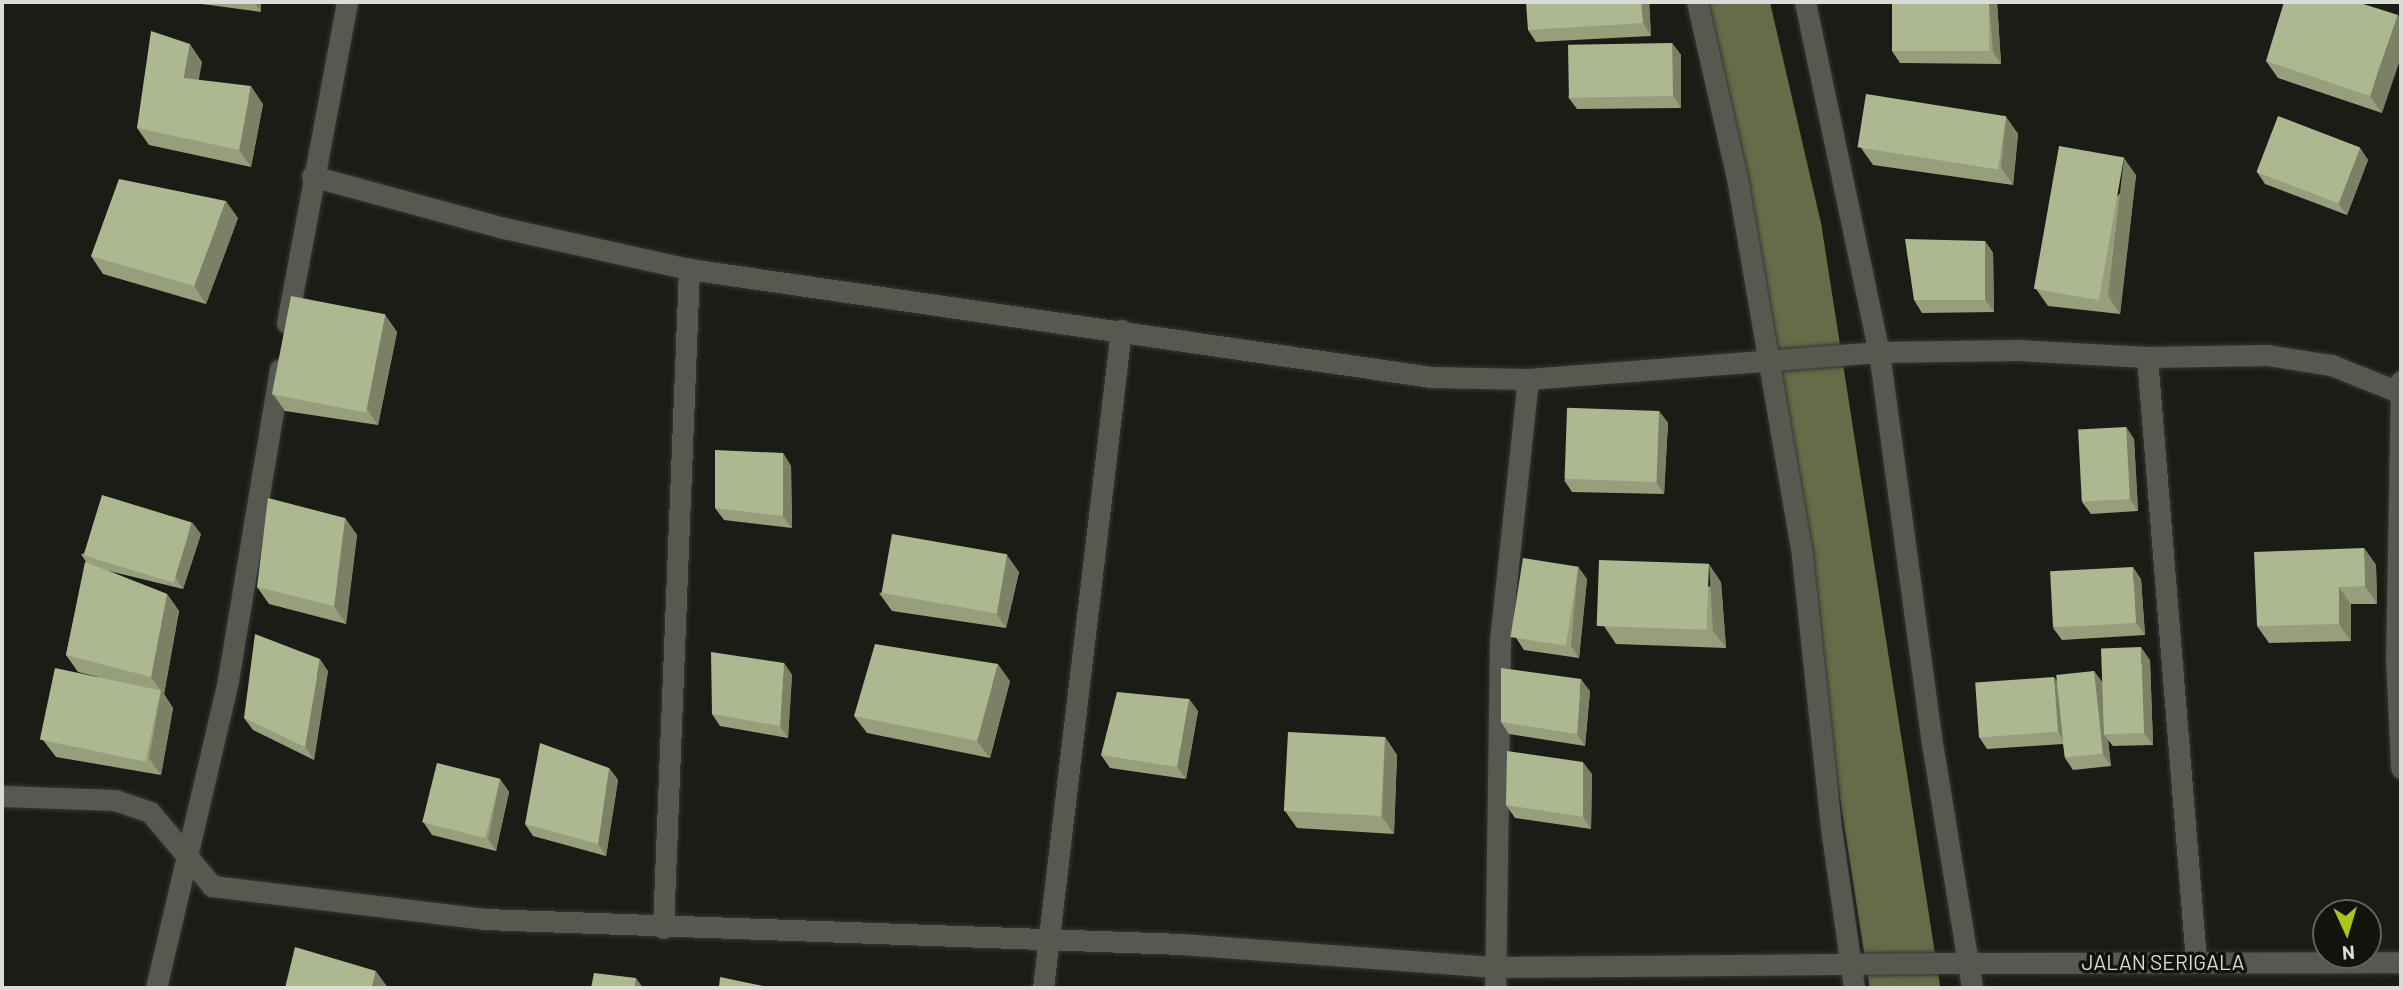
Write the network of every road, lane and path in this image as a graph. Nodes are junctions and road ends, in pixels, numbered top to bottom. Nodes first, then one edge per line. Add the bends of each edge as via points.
1 (347, 2) edge
2 (1697, 2) edge
3 (1805, 2) edge
4 (312, 176) junction
5 (689, 269) junction
6 (1121, 330) junction
7 (1879, 352) junction
8 (2147, 357) junction
9 (1779, 361) junction
10 (1528, 379) junction
11 (2400, 387) edge
12 (2401, 768) edge
13 (2, 796) edge
14 (190, 856) junction
15 (663, 929) junction
16 (1050, 939) junction
17 (2196, 961) junction
18 (2401, 962) edge
19 (1969, 963) junction
20 (1856, 966) junction
21 (1495, 978) edge
22 (156, 988) edge
23 (1042, 988) edge
24 (1854, 988) edge
25 (1972, 988) edge

1 - 4 street
2 - 9 street
3 - 7 street
4 - 5 street via 503,228
4 - 14 street via 228,680
5 - 6 street
5 - 15 street
6 - 10 street via 1430,377
6 - 16 street
7 - 8 street via 2019,350
7 - 9 street
7 - 19 street via 1939,789
8 - 11 street via 2267,355 2331,365
8 - 17 street
9 - 10 street
9 - 20 street
10 - 21 street via 1500,641
11 - 12 street via 2396,656
13 - 14 street, JALAN SERIGALA via 115,800 150,811
14 - 15 street, JALAN SERIGALA via 212,886 243,891 484,919
14 - 22 street
15 - 16 street, JALAN SERIGALA
16 - 21 street, JALAN SERIGALA via 1181,944
16 - 23 street
17 - 18 street, JALAN SERIGALA
17 - 19 street, JALAN SERIGALA
19 - 20 street, JALAN SERIGALA
19 - 25 street
20 - 21 street, JALAN SERIGALA
20 - 24 street

